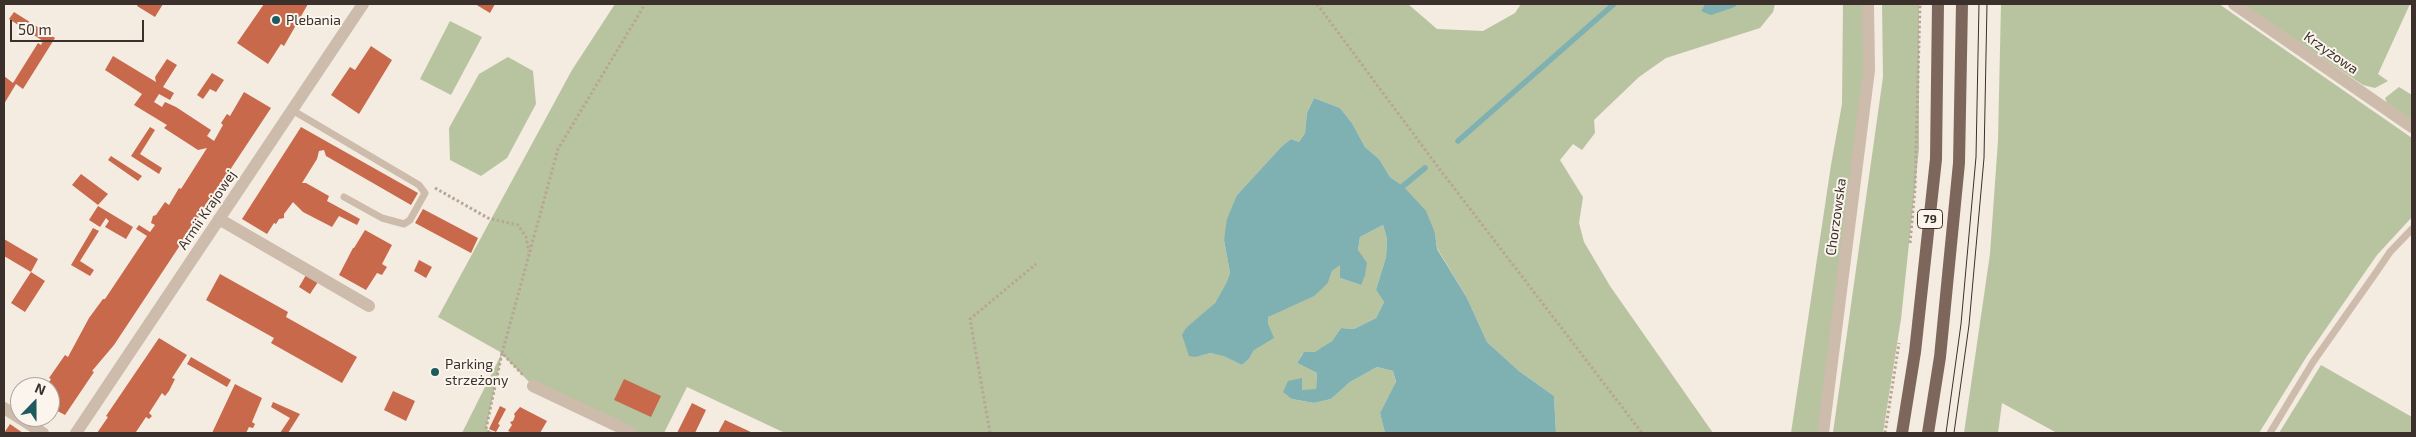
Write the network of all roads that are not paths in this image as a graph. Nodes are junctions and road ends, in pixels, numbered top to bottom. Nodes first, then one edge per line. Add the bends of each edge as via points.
1 (363, 4) edge
2 (1868, 4) edge
3 (1938, 4) edge
4 (1962, 4) edge
5 (2234, 4) edge
6 (292, 110) junction
7 (2412, 127) edge
8 (344, 197) dead end
9 (219, 219) junction
10 (2412, 229) edge
11 (369, 306) dead end
12 (533, 386) road end
13 (4, 408) edge
14 (43, 433) edge
15 (76, 433) edge
16 (632, 433) edge
17 (1823, 433) edge
18 (1902, 433) edge
19 (1928, 433) edge
20 (2270, 433) edge

1 - 6 street, Armii Krajowej
2 - 17 street, Chorzowska via 1869,70
3 - 18 main road, 79 via 1936,158 1915,352
4 - 19 main road, 79 via 1959,163 1940,357
5 - 7 street, Krzyżowa
6 - 8 lane via 419,185 425,193 410,220 404,224 382,218
6 - 9 street, Armii Krajowej
9 - 11 street
9 - 15 street, Armii Krajowej
10 - 20 lane via 2369,281
12 - 16 street
13 - 14 street

